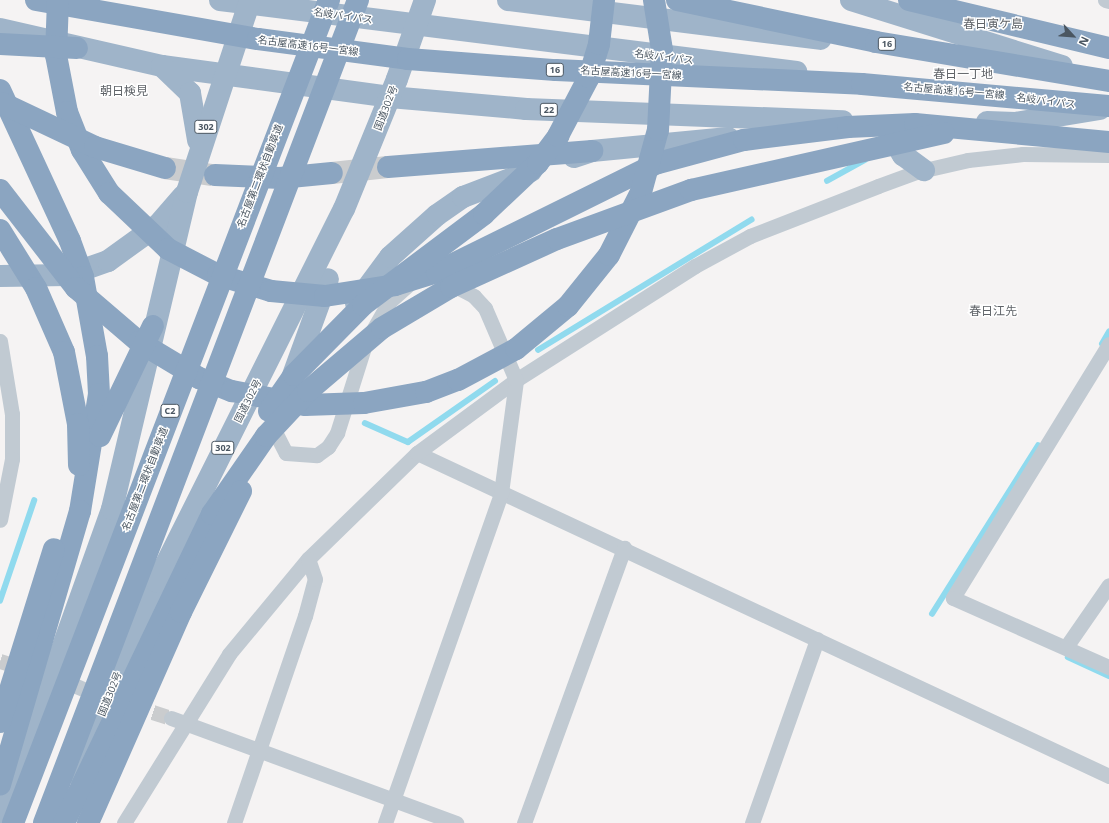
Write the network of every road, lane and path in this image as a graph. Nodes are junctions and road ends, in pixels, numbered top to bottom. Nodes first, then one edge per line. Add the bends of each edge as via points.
1 (36, 0) edge
2 (58, 0) edge
3 (220, 0) edge
4 (250, 0) edge
5 (329, 0) edge
6 (358, 0) edge
7 (424, 0) edge
8 (508, 0) edge
9 (604, 0) edge
10 (654, 0) edge
11 (677, 0) edge
12 (851, 0) edge
13 (909, 0) edge
14 (948, 0) edge
15 (1105, 0) edge
16 (1109, 1) edge
17 (0, 29) edge
18 (1068, 40) junction
19 (0, 44) edge
20 (76, 48) junction
21 (1109, 48) edge
22 (162, 66) junction
23 (225, 69) junction
24 (1071, 69) junction
25 (1109, 74) edge
26 (1109, 81) edge
27 (394, 88) junction
28 (0, 90) edge
29 (0, 102) edge
30 (1107, 107) edge
31 (841, 121) junction
32 (882, 122) junction
33 (957, 130) junction
34 (1109, 142) edge
35 (199, 149) junction
36 (370, 149) junction
37 (592, 151) junction
38 (1109, 155) edge
39 (388, 167) tunnel mouth
40 (165, 168) tunnel mouth
41 (924, 170) junction
42 (332, 173) tunnel mouth
43 (215, 175) tunnel mouth
44 (0, 190) edge
45 (187, 192) junction
46 (0, 230) edge
47 (0, 276) edge
48 (153, 326) junction
49 (0, 341) edge
50 (1109, 344) edge
51 (516, 380) junction
52 (290, 385) junction
53 (273, 428) junction
54 (417, 453) junction
55 (501, 492) junction
56 (212, 514) junction
57 (0, 520) edge
58 (624, 548) junction
59 (308, 559) junction
60 (65, 564) junction
61 (1109, 585) edge
62 (817, 639) junction
63 (1066, 647) junction
64 (1109, 667) edge
65 (178, 721) junction
66 (0, 722) edge
67 (259, 751) junction
68 (1109, 776) edge
69 (0, 785) edge
70 (393, 799) junction
71 (0, 822) edge
72 (13, 823) edge
73 (44, 823) edge
74 (60, 823) edge
75 (64, 823) edge
76 (88, 823) edge
77 (124, 823) edge
78 (234, 823) edge
79 (385, 823) edge
80 (456, 823) edge
81 (524, 823) edge
82 (752, 823) edge

1 - 30 highway, 名古屋高速16号一宮線 / 16 via 258,39 408,59 556,70 862,84
2 - 33 highway via 56,55 67,112 82,150 109,194 168,249 218,275 271,291 324,296 402,283 437,272 658,163 744,140 848,127 915,124
3 - 30 highway, 名岐バイパス via 506,38
4 - 23 highway, 302
5 - 72 highway, 名古屋第二環状自動車道 / C2
6 - 73 highway
7 - 27 highway, 国道302号 / 302
8 - 24 highway
9 - 56 highway via 599,44 589,77 558,136 538,163 484,214 405,270 330,336 294,375 267,414
10 - 44 highway via 662,50 658,130 641,192 609,255 568,306 516,349 458,380 426,392 364,403 305,405 232,391 199,378 139,342 76,288
11 - 26 highway, 16 via 884,43
12 - 24 highway
13 - 18 highway
14 - 18 highway
15 - 16 street
17 - 20 highway, 22
18 - 21 highway
19 - 20 highway
20 - 22 highway, 22
22 - 23 highway, 22
22 - 35 highway via 190,93 196,109
23 - 27 highway, 22
23 - 35 highway, 302
24 - 25 highway
27 - 31 highway, 22 via 526,109
27 - 36 highway, 国道302号 / 302
28 - 60 highway via 70,240 83,277 97,356 98,394 89,469
29 - 40 highway via 95,147
30 - 32 highway, 22 via 1015,123
31 - 32 highway, 22
31 - 37 highway via 772,134
32 - 41 highway via 903,156
33 - 34 highway
33 - 56 highway via 691,190 557,240 451,288 382,328 308,391 266,436
35 - 45 highway, 302
36 - 52 highway
36 - 74 highway, 国道302号 / 302 via 316,269 193,507 115,700
37 - 39 highway
37 - 52 highway via 463,197 437,215 372,277 316,368
38 - 41 street via 1023,154
41 - 51 street via 750,236 695,266
42 - 43 highway via 280,178
45 - 47 highway via 158,225 108,262 68,275
45 - 48 highway, 302
46 - 60 highway via 52,321 73,389 79,462
48 - 66 highway via 84,469 52,554
48 - 71 highway, 302 via 112,509
49 - 57 street via 12,414 12,459
50 - 63 street via 953,598
51 - 53 street via 485,308 474,296 451,284 420,282 398,292 375,324 365,344 337,433 328,447 317,455 286,453
51 - 54 street
51 - 55 street
52 - 53 highway
53 - 76 highway via 181,612
54 - 55 street
54 - 59 street
55 - 58 street
55 - 70 street
56 - 75 highway
58 - 62 street
58 - 81 street
59 - 65 street via 229,654
59 - 67 street via 315,579 313,587
60 - 69 highway
61 - 63 street
62 - 68 street
62 - 82 street
63 - 64 street
65 - 67 street
65 - 77 street
67 - 70 street
67 - 78 street
70 - 79 street
70 - 80 street

